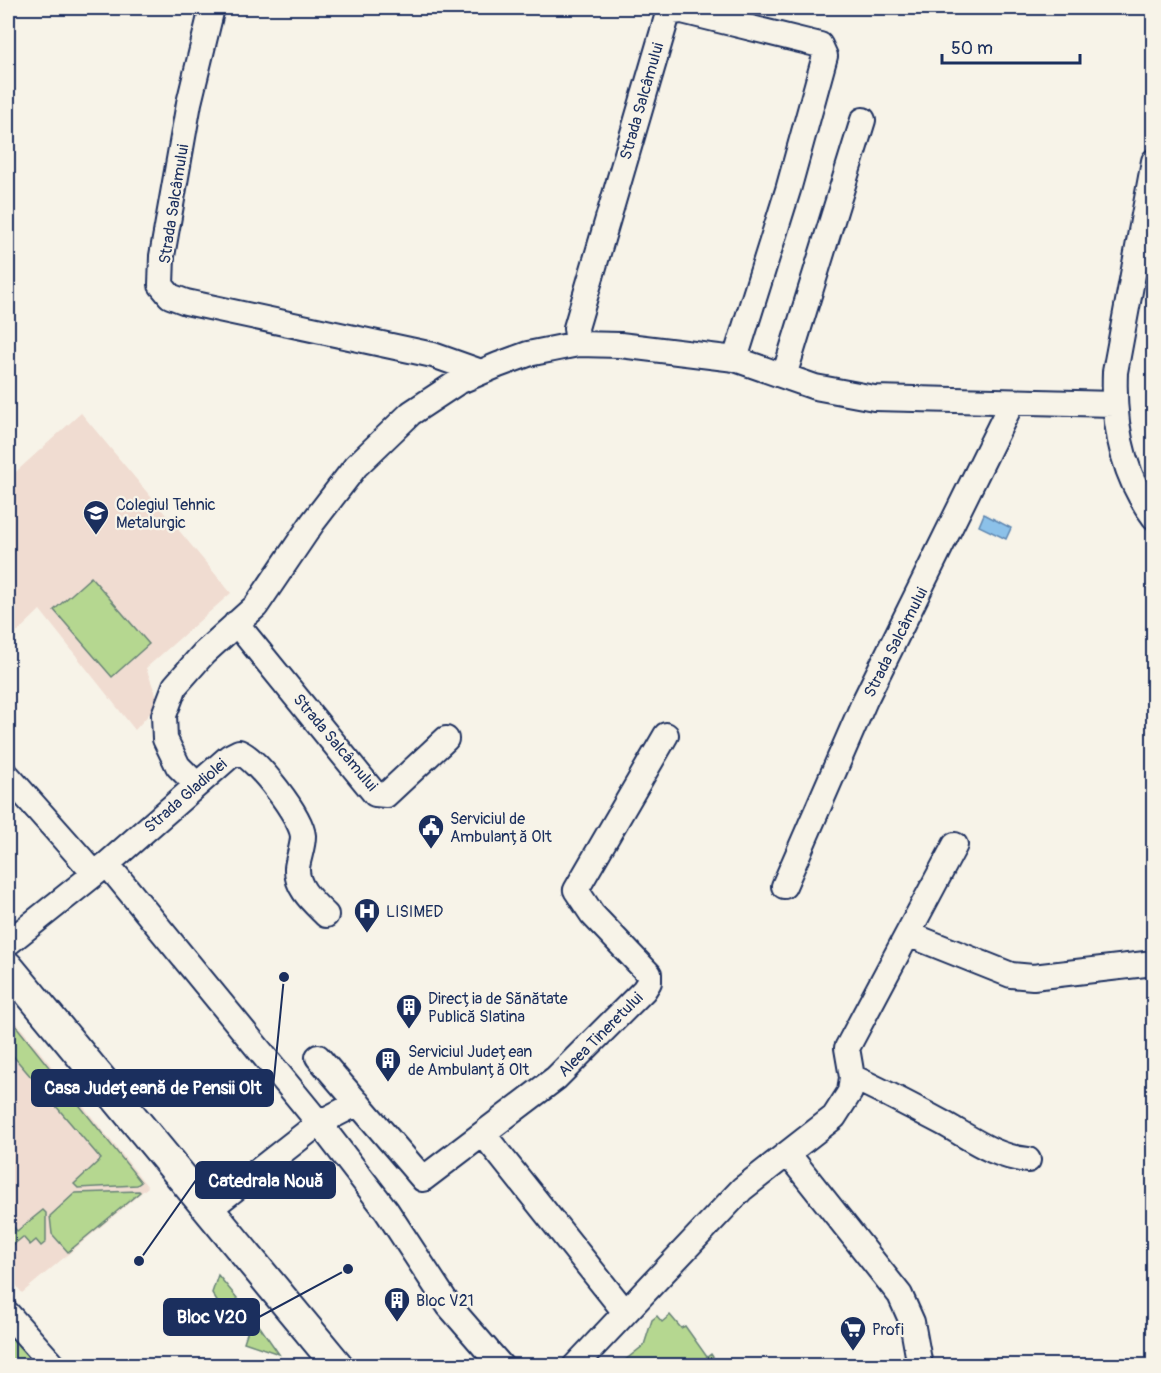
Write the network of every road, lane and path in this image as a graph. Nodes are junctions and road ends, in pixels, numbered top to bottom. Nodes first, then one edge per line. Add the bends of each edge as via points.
1 (212, 8) edge
2 (863, 120) dead end
3 (1154, 161) edge
4 (578, 344) junction
5 (735, 359) junction
6 (481, 372) junction
7 (784, 376) junction
8 (1012, 402) junction
9 (1114, 404) junction
10 (1154, 517) edge
11 (236, 623) junction
12 (666, 735) dead end
13 (446, 739) dead end
14 (8, 776) edge
15 (196, 784) junction
16 (955, 845) dead end
17 (100, 868) junction
18 (784, 886) dead end
19 (326, 915) dead end
20 (908, 934) junction
21 (8, 943) edge
22 (1154, 963) edge
23 (8, 967) edge
24 (318, 1057) dead end
25 (852, 1077) junction
26 (358, 1103) junction
27 (319, 1123) junction
28 (484, 1135) junction
29 (788, 1154) junction
30 (1028, 1160) dead end
31 (208, 1210) junction
32 (625, 1312) junction
33 (8, 1314) edge
34 (54, 1365) edge
35 (338, 1365) edge
36 (501, 1365) edge
37 (575, 1365) edge
38 (920, 1365) edge

1 - 6 street, Strada Salcâmului via 189,103 162,256 161,285 170,296 186,302 433,355
2 - 7 street
3 - 9 street via 1115,372
4 - 5 street
4 - 5 street, Strada Salcâmului via 576,328 650,70 667,17 682,11 820,45 825,56
4 - 6 street via 528,354
5 - 7 street
6 - 11 street via 411,413 356,466 256,606
7 - 8 street via 815,387 874,398
8 - 9 street
8 - 18 street, Strada Salcâmului via 865,700
9 - 10 street via 1127,470
11 - 13 street, Strada Salcâmului via 375,794 386,795
11 - 15 street via 175,686 166,707 165,739 178,766
12 - 28 street, Aleea Tineretului via 576,890 592,914 649,974 649,982 555,1078
14 - 17 street
15 - 17 street, Strada Gladiolei
15 - 19 street, Strada Gladiolei via 239,753 257,763 298,818 303,836 297,869 300,884
16 - 20 street
17 - 21 street, Strada Gladiolei
17 - 27 street
20 - 22 street via 1011,975 1033,977
20 - 25 street via 847,1048
23 - 31 main road
24 - 26 street, Aleea Tineretului
25 - 29 street via 850,1092 834,1117
25 - 30 street via 898,1098 985,1149
26 - 27 street
26 - 28 street, Aleea Tineretului via 423,1179
27 - 31 street
27 - 36 street via 386,1210 448,1305
28 - 32 street
29 - 32 street via 742,1189
29 - 38 street via 900,1296 912,1322
31 - 35 main road
32 - 37 street
33 - 34 street

